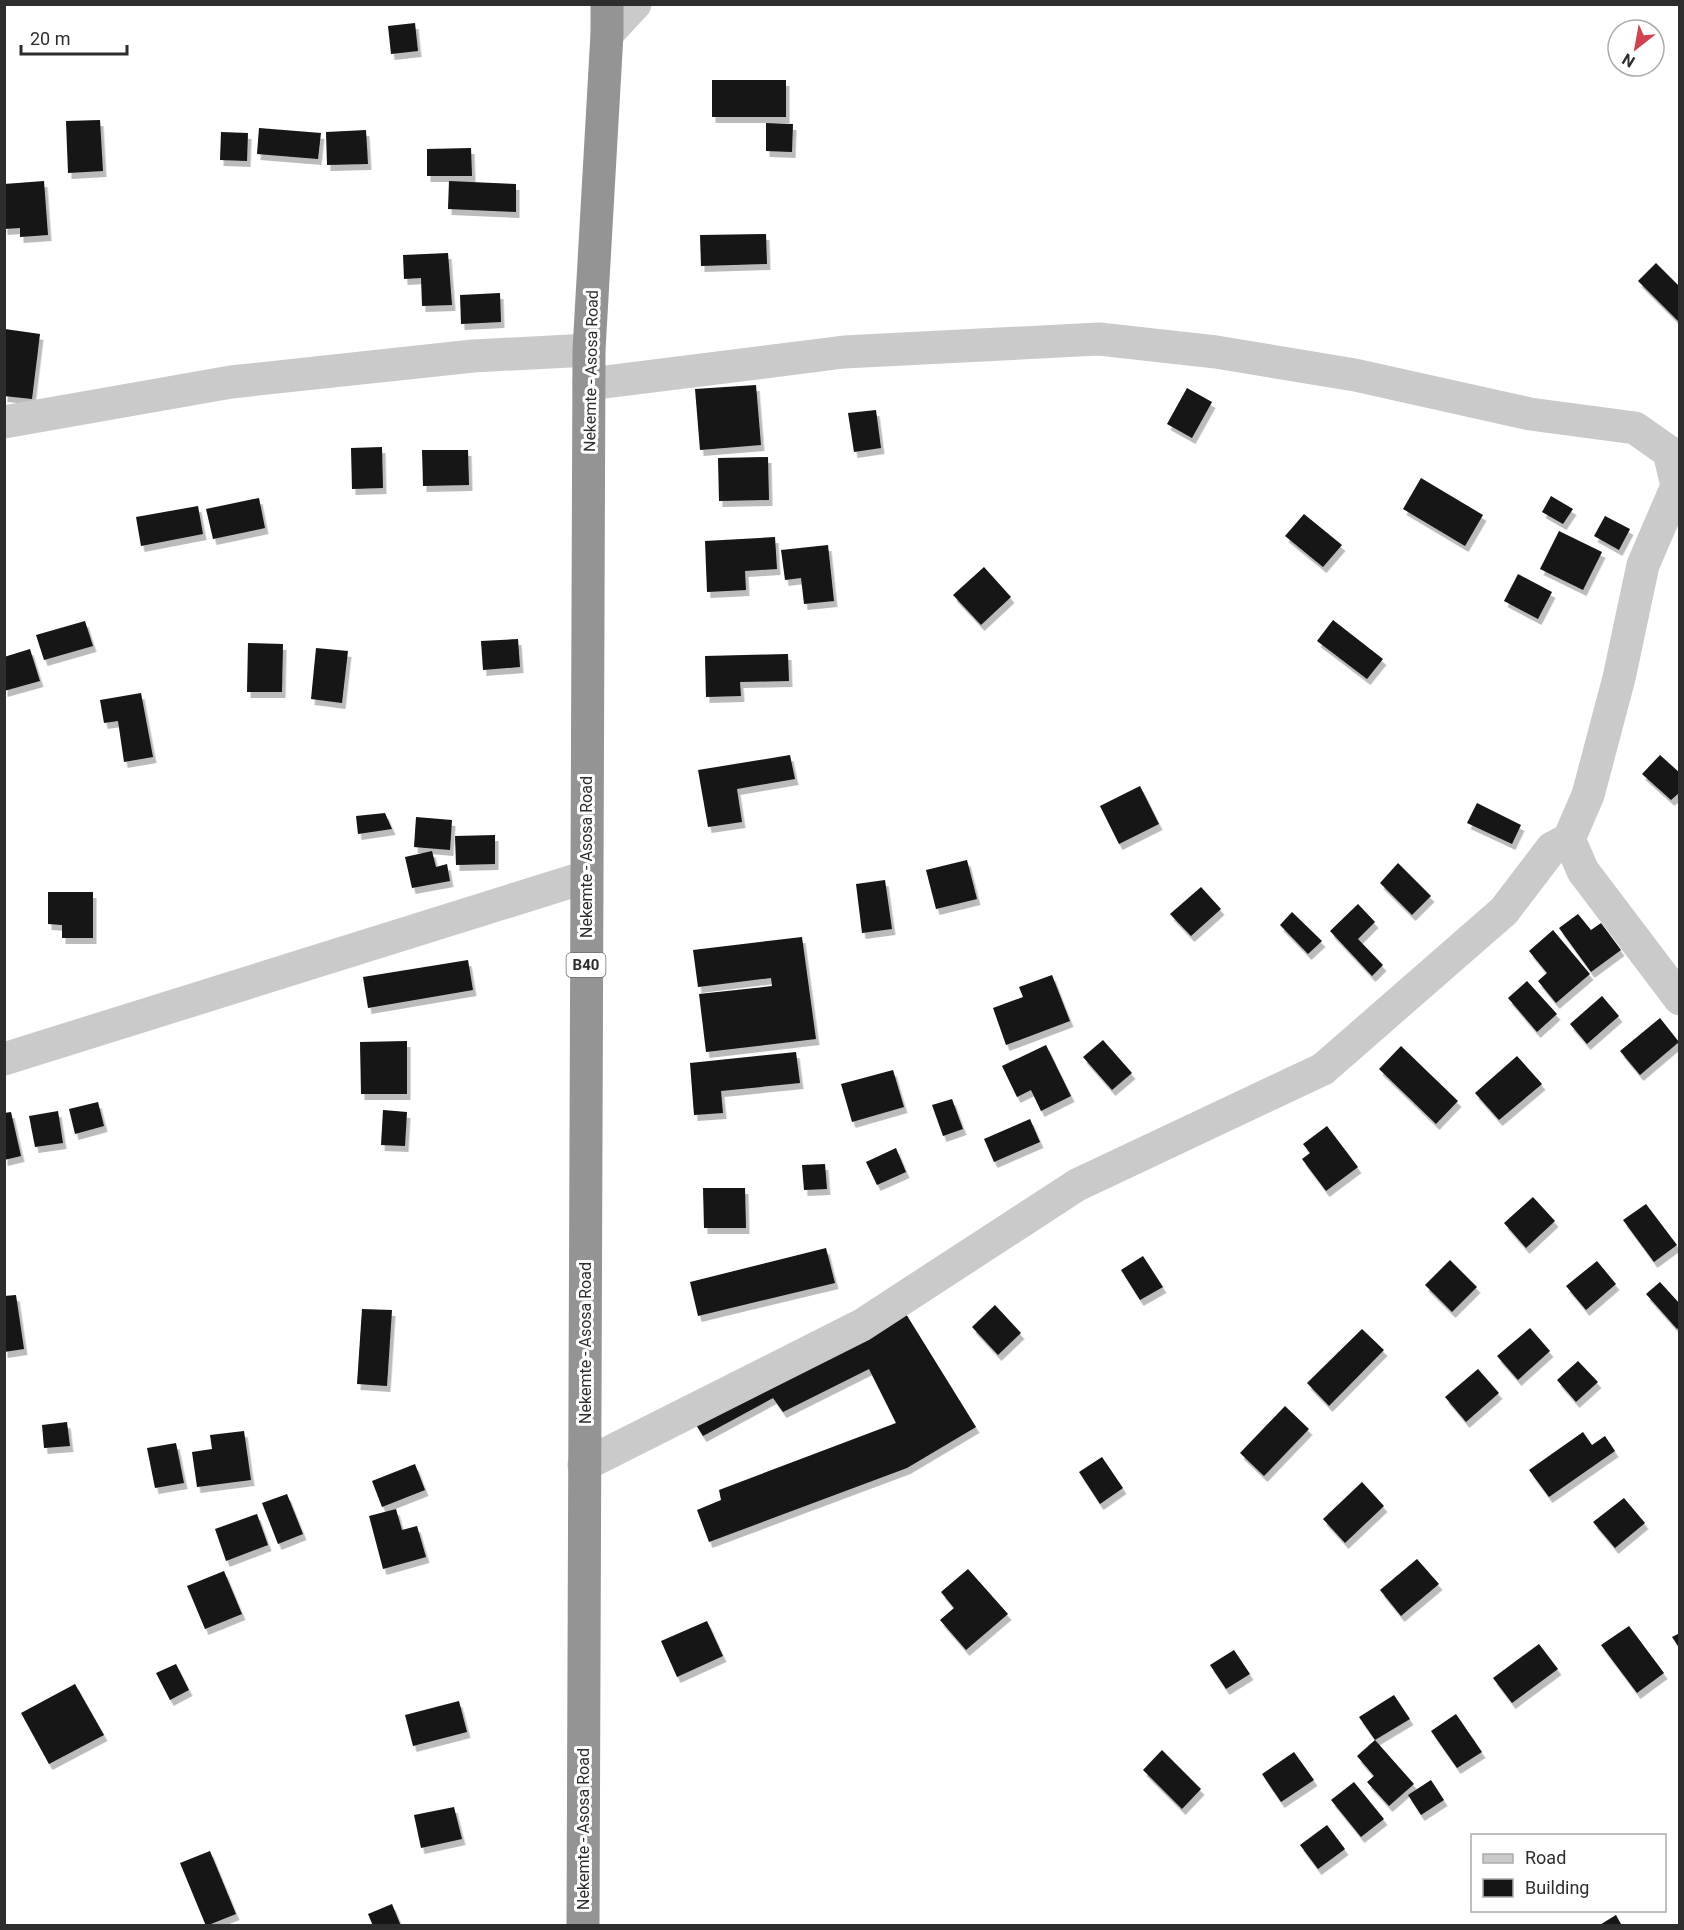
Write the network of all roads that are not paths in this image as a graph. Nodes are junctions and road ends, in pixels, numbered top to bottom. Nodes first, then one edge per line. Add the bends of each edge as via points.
1 (635, 4) edge
2 (607, 19) edge
3 (589, 350) junction
4 (590, 384) junction
5 (4, 422) edge
6 (1674, 453) edge
7 (1569, 840) junction
8 (586, 877) junction
9 (1680, 999) edge
10 (4, 1059) edge
11 (584, 1465) junction
12 (583, 1926) edge

1 - 2 street
2 - 3 highway, Nekemte - Asosa Road / B40
3 - 4 highway, Nekemte - Asosa Road / B40
3 - 5 street via 473,356 231,382
4 - 6 street via 844,352 1099,339 1216,352 1344,373 1530,414 1635,428
4 - 8 highway, Nekemte - Asosa Road / B40
6 - 7 street via 1677,486 1643,565 1588,795
7 - 9 street via 1583,871
7 - 11 street via 1552,848 1504,910 1323,1069 1077,1185 862,1325
8 - 10 street
8 - 11 highway, Nekemte - Asosa Road / B40
11 - 12 highway, Nekemte - Asosa Road / B40

